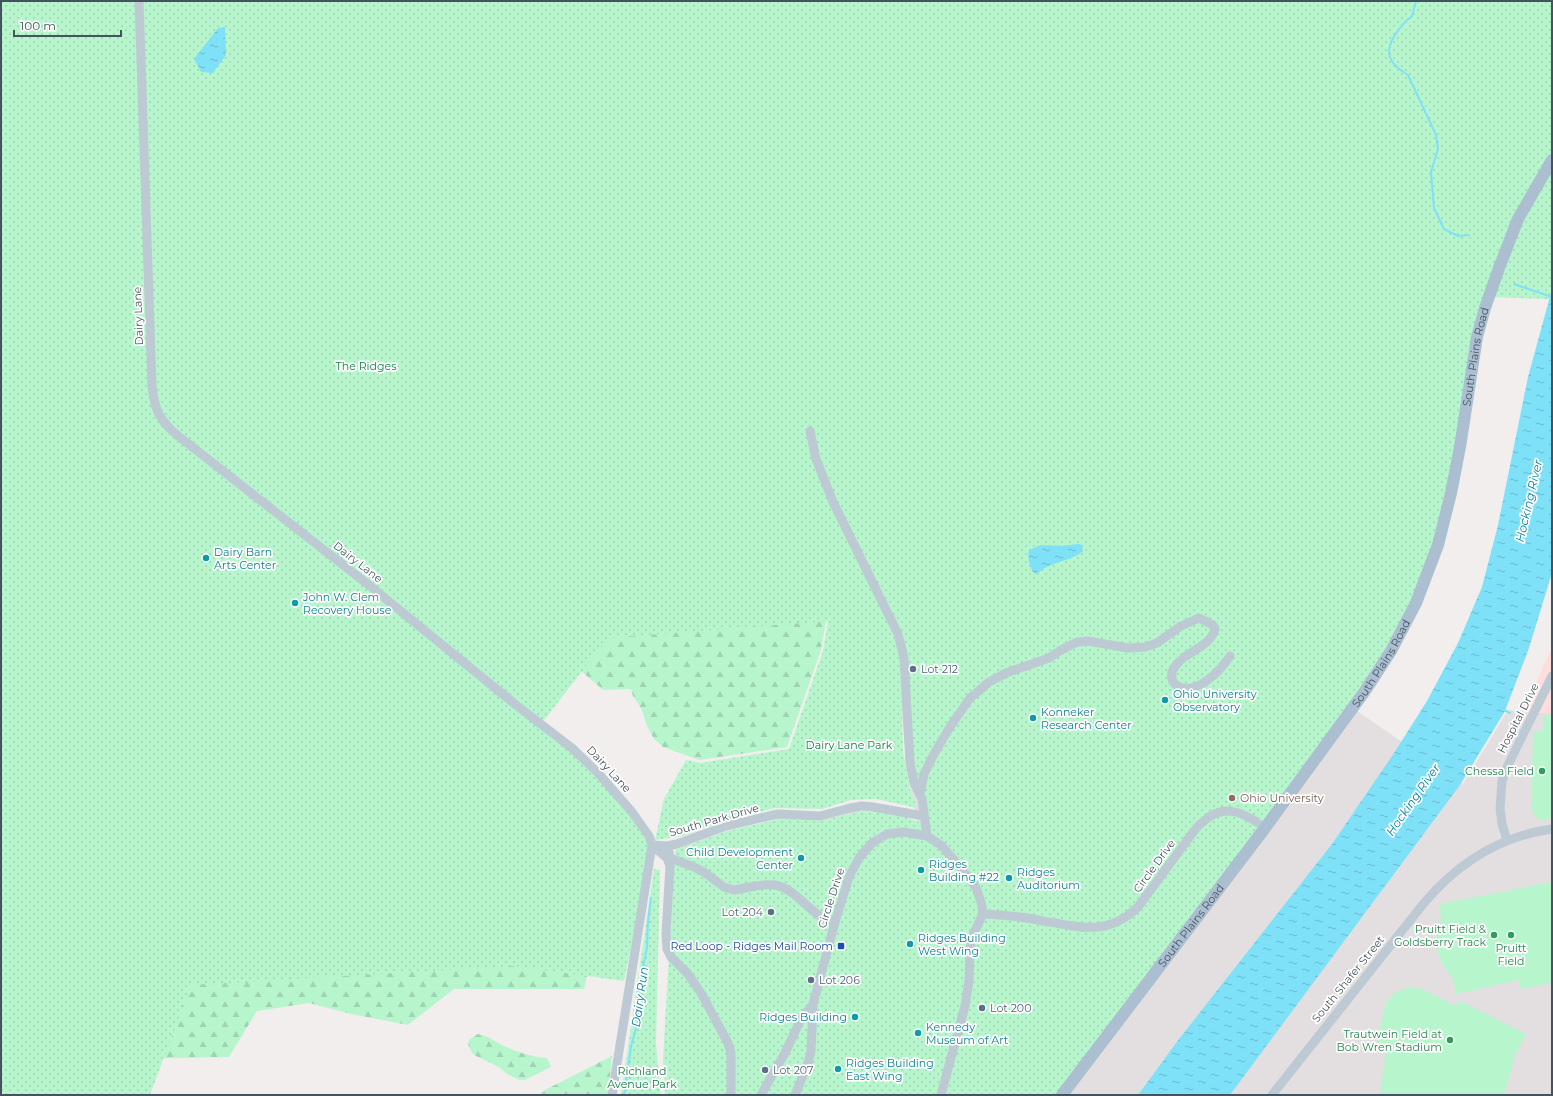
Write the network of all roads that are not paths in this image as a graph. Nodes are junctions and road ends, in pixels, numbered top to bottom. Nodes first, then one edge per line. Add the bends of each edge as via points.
1 (139, 1) edge
2 (1552, 160) edge
3 (810, 431) dead end
4 (1230, 656) dead end
5 (1552, 676) edge
6 (920, 794) junction
7 (924, 816) junction
8 (1265, 828) junction
9 (1552, 829) edge
10 (927, 836) junction
11 (1507, 840) junction
12 (652, 845) junction
13 (983, 914) junction
14 (835, 922) junction
15 (813, 1004) junction
16 (612, 1095) edge
17 (731, 1095) edge
18 (761, 1095) edge
19 (796, 1095) edge
20 (941, 1095) edge
21 (1062, 1095) edge
22 (1272, 1095) edge

1 - 12 street, Dairy Lane via 152,386 154,401 163,422 580,755 632,812 649,836
2 - 8 main road, South Plains Road via 1518,219 1477,337 1452,493 1438,545 1416,603 1391,651 1365,690
3 - 6 street via 816,459 833,502 900,640 904,658 910,763 914,783
4 - 6 street via 1225,664 1199,685 1185,689 1174,684 1172,672 1214,633 1213,625 1199,618 1145,648 1085,641 1068,646 1042,662 1006,673 989,682 970,698 950,726 924,774
5 - 11 street, Hospital Drive via 1502,781 1500,808
6 - 7 street
7 - 10 street
7 - 12 street, South Park Drive via 862,806 820,816 778,814 726,826 677,844
8 - 13 street, Circle Drive via 1235,812 1213,814 1194,831 1138,907 1116,923 1101,928 1080,928 1008,915
8 - 21 main road, South Plains Road
9 - 11 street, South Shafer Street
10 - 13 street, Circle Drive via 942,846 970,879 979,894
10 - 14 street, Circle Drive via 896,832 872,843 854,867
11 - 22 street, South Shafer Street via 1463,865 1435,890
12 - 14 street via 669,851 670,858 704,872 728,889 774,884 822,918
12 - 16 street
12 - 17 street via 667,858 670,866 667,949 701,993 728,1043 731,1053
13 - 20 street via 973,936 965,1006
14 - 15 street, Circle Drive
15 - 18 street via 801,1019
15 - 19 street, Circle Drive via 811,1051

